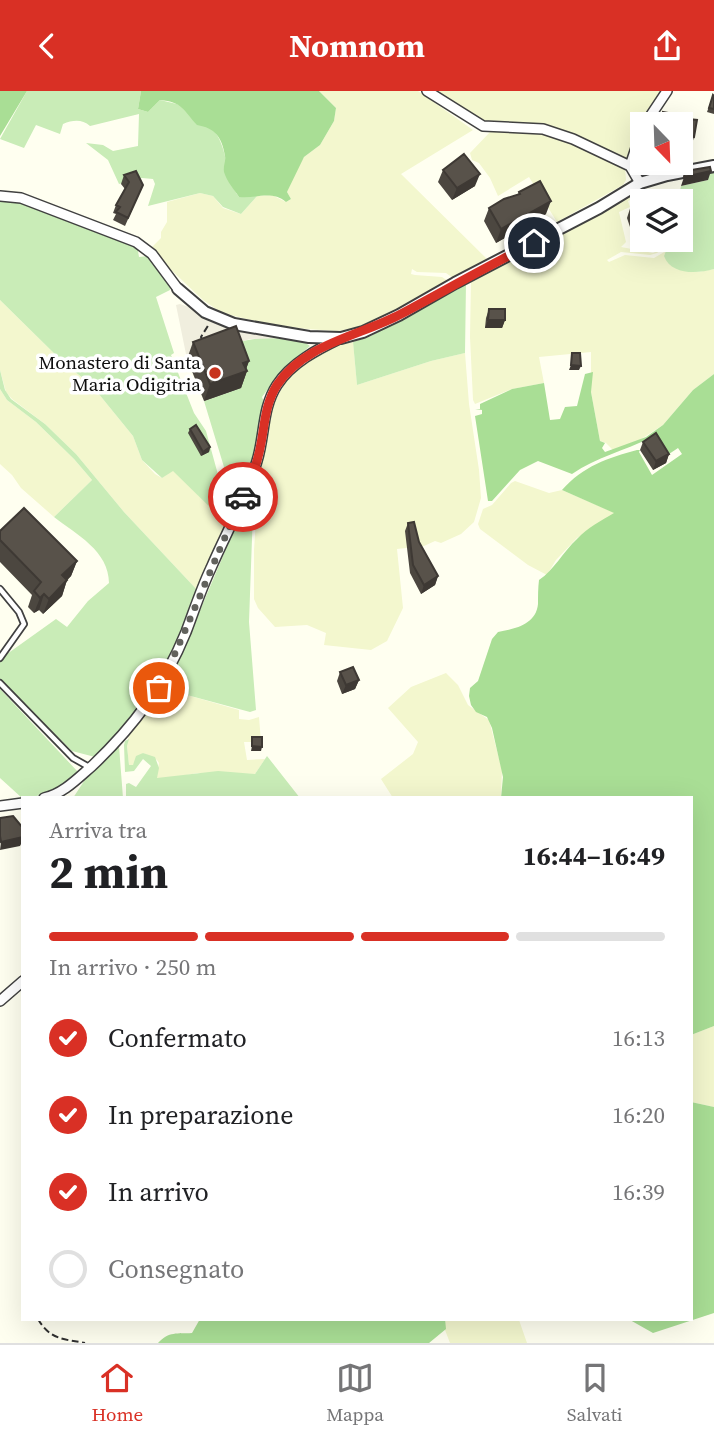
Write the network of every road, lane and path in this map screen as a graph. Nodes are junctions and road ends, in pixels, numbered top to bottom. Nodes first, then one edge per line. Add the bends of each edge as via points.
1 (427, 91) edge
2 (667, 91) edge
3 (653, 112) edge
4 (630, 166) edge
5 (714, 166) edge
6 (635, 175) edge
7 (640, 183) junction
8 (0, 197) edge
9 (178, 289) joint
10 (215, 317) junction
11 (341, 338) junction
12 (204, 344) edge
13 (1, 589) edge
14 (0, 658) edge
15 (0, 683) edge
16 (90, 767) junction
17 (69, 786) junction
18 (48, 796) edge
19 (66, 796) edge
20 (21, 803) edge
21 (0, 806) edge
22 (21, 983) edge
23 (0, 1001) edge
24 (39, 1321) edge
25 (85, 1343) edge

1 - 4 street via 483,126 543,129
2 - 3 street
5 - 7 street
6 - 7 street
7 - 11 street via 400,315
8 - 9 street via 21,198 136,242 152,254
9 - 10 street
10 - 11 street via 309,337
10 - 12 path via 201,337
11 - 16 street via 307,357 279,383 268,401 253,473 164,677 134,723
13 - 14 lane via 24,624
15 - 16 lane via 73,758
16 - 17 street
17 - 18 street
17 - 19 street
20 - 21 street
22 - 23 street
24 - 25 path via 51,1337

